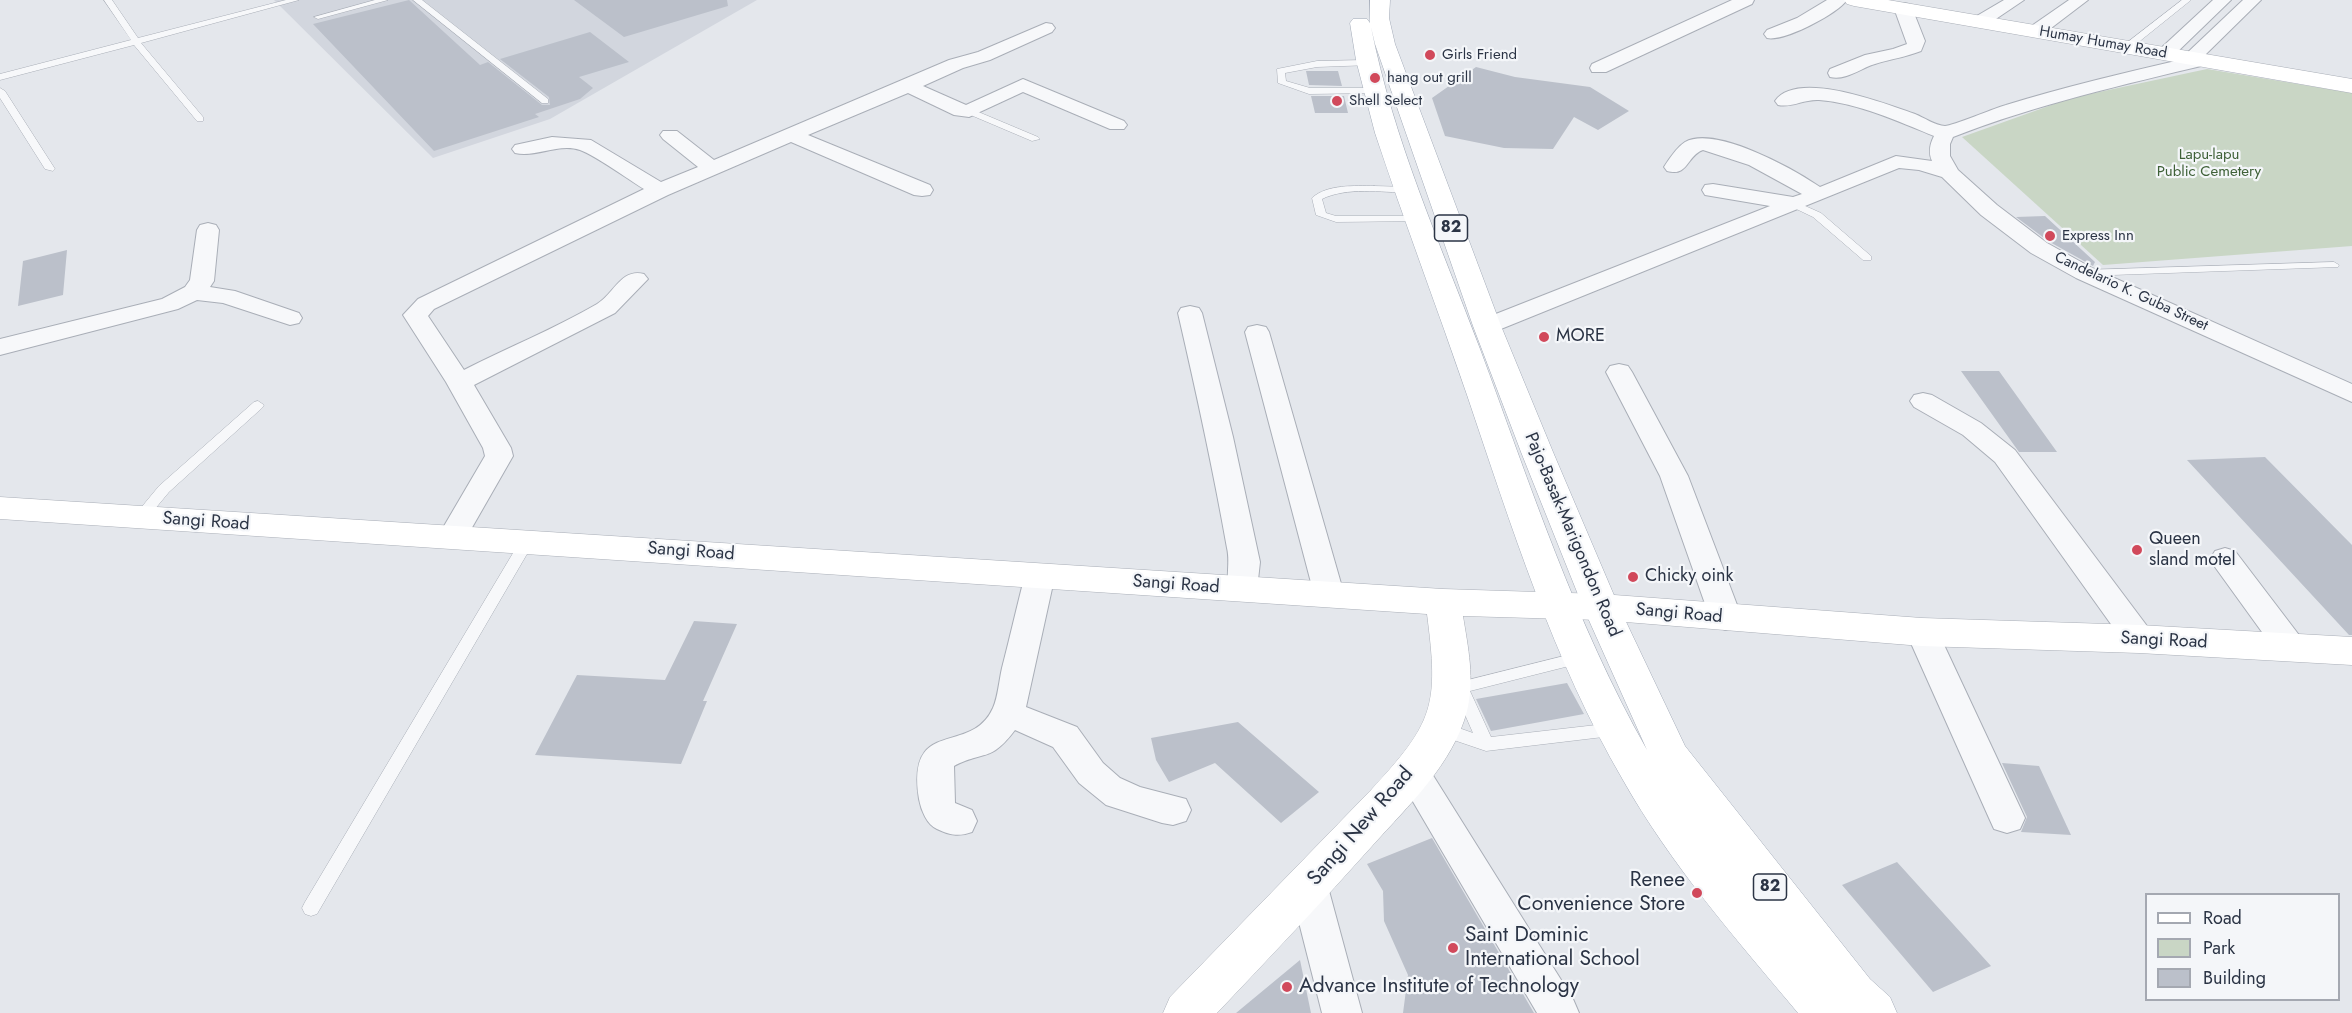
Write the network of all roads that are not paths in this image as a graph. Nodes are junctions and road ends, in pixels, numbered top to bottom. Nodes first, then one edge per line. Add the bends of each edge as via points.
1 (108, 0) edge
2 (295, 0) edge
3 (384, 0) edge
4 (417, 0) edge
5 (1359, 0) edge
6 (1380, 0) edge
7 (1746, 0) edge
8 (1839, 0) edge
9 (1854, 0) edge
10 (2016, 0) edge
11 (2080, 0) edge
12 (2187, 0) edge
13 (2223, 0) edge
14 (2253, 0) edge
15 (1903, 8) junction
16 (318, 17) dead end
17 (1981, 21) junction
18 (1046, 28) dead end
19 (2036, 31) junction
20 (1773, 34) dead end
21 (136, 42) junction
22 (2127, 47) junction
23 (2165, 54) junction
24 (2197, 59) junction
25 (1368, 63) junction
26 (1599, 68) dead end
27 (1837, 73) dead end
28 (0, 77) edge
29 (2351, 85) edge
30 (908, 86) junction
31 (0, 91) edge
32 (1373, 91) junction
33 (545, 101) dead end
34 (1785, 101) dead end
35 (969, 111) junction
36 (200, 119) dead end
37 (1117, 125) dead end
38 (1945, 133) junction
39 (670, 135) dead end
40 (791, 135) junction
41 (1035, 139) dead end
42 (522, 149) dead end
43 (1674, 167) dead end
44 (712, 168) junction
45 (50, 169) dead end
46 (1732, 172) dead end
47 (1950, 173) junction
48 (660, 190) junction
49 (922, 190) dead end
50 (1408, 190) junction
51 (1818, 195) junction
52 (1794, 204) junction
53 (1419, 219) junction
54 (208, 230) dead end
55 (1867, 258) dead end
56 (2334, 265) dead end
57 (2084, 273) junction
58 (636, 279) dead end
59 (193, 292) junction
60 (1190, 313) dead end
61 (290, 318) dead end
62 (1487, 326) junction
63 (1257, 332) dead end
64 (0, 347) edge
65 (1619, 372) dead end
66 (459, 382) junction
67 (2352, 394) edge
68 (1923, 401) dead end
69 (258, 405) dead end
70 (0, 508) edge
71 (140, 518) junction
72 (452, 538) junction
73 (527, 542) junction
74 (2225, 559) dead end
75 (1040, 575) junction
76 (1242, 589) junction
77 (1329, 594) junction
78 (1443, 602) junction
79 (1559, 606) junction
80 (1601, 607) junction
81 (1726, 618) junction
82 (1922, 632) junction
83 (2139, 639) junction
84 (2291, 648) junction
85 (2352, 651) edge
86 (1582, 658) junction
87 (1451, 703) junction
88 (1008, 714) junction
89 (1616, 730) junction
90 (1486, 744) junction
91 (1412, 771) junction
92 (1173, 810) dead end
93 (2007, 818) dead end
94 (959, 821) dead end
95 (1309, 887) junction
96 (311, 908) dead end
97 (1186, 1013) edge
98 (1342, 1013) edge
99 (1559, 1013) edge
100 (1828, 1013) edge
101 (1874, 1013) edge

1 - 21 lane
2 - 21 lane
3 - 16 lane
4 - 33 lane
5 - 25 main road, Pajo-Basak-Marigondon Road / 82
6 - 62 main road, Pajo-Basak-Marigondon Road / 82 via 1379,18 1385,44
7 - 26 street
8 - 20 street via 1803,22
9 - 15 main road, Humay Humay Road
10 - 17 street
11 - 19 street
12 - 22 lane
13 - 23 street
14 - 24 street
15 - 17 main road, Humay Humay Road
15 - 27 street via 1915,47
17 - 19 main road, Humay Humay Road
18 - 30 street
19 - 22 main road, Humay Humay Road
21 - 28 lane
21 - 36 lane
22 - 23 main road, Humay Humay Road
23 - 24 main road, Humay Humay Road
24 - 29 main road, Humay Humay Road
24 - 38 street via 2059,94 1991,114
25 - 32 main road, Pajo-Basak-Marigondon Road / 82
25 - 32 lane via 1317,64 1280,70 1279,75 1282,83 1309,91
30 - 35 street via 961,111
30 - 40 street
31 - 45 lane
32 - 50 main road, Pajo-Basak-Marigondon Road / 82
34 - 38 street via 1809,94 1847,98
35 - 37 street via 1023,85
35 - 41 lane
38 - 47 street, Candelario K. Guba Street via 1940,156
39 - 44 street
40 - 44 street
40 - 49 street
42 - 48 street via 552,143 584,144
43 - 51 street via 1693,146 1706,144 1793,178
44 - 48 street
46 - 52 street via 1708,194
47 - 51 street via 1921,164 1896,162
47 - 57 street, Candelario K. Guba Street via 2038,248
48 - 66 street via 420,309 415,315
50 - 53 main road, Pajo-Basak-Marigondon Road / 82
50 - 53 lane via 1321,195 1317,198 1318,210 1321,215 1336,219
51 - 52 street
52 - 55 lane via 1817,215
52 - 62 street
53 - 79 main road, Pajo-Basak-Marigondon Road / 82
54 - 59 street via 202,281
56 - 57 lane
57 - 67 street, Candelario K. Guba Street
58 - 66 street via 607,308
59 - 61 street via 226,296
59 - 64 street via 170,304
60 - 76 street via 1245,562
62 - 80 main road, Pajo-Basak-Marigondon Road / 82
63 - 77 street
65 - 81 street via 1674,476
66 - 72 street via 499,456
68 - 83 street via 1972,429 2005,456
69 - 71 lane via 164,489
70 - 71 main road, Sangi Road
71 - 72 main road, Sangi Road
72 - 73 main road, Sangi Road
73 - 75 main road, Sangi Road
73 - 96 lane
74 - 84 street
75 - 76 main road, Sangi Road
75 - 88 street
76 - 77 main road, Sangi Road
77 - 78 main road, Sangi Road
78 - 79 main road, Sangi Road
78 - 87 main road
79 - 80 main road, Sangi Road
79 - 86 main road, Pajo-Basak-Marigondon Road / 82
80 - 81 main road, Sangi Road
80 - 101 main road, Pajo-Basak-Marigondon Road / 82 via 1670,757 1854,995
81 - 82 main road, Sangi Road
82 - 83 main road, Sangi Road
82 - 93 street
83 - 84 main road, Sangi Road
84 - 85 main road, Sangi Road
86 - 87 lane
86 - 89 main road, Pajo-Basak-Marigondon Road / 82
87 - 90 lane
87 - 90 lane
87 - 91 main road, Sangi New Road
88 - 92 street via 1060,734 1071,742 1094,776 1114,791 1138,804
88 - 94 street via 982,743 945,753 938,759 939,810
89 - 90 lane
89 - 100 main road, Pajo-Basak-Marigondon Road / 82 via 1644,780 1708,873
91 - 95 main road, Sangi New Road
91 - 99 street
95 - 97 main road, Sangi New Road
95 - 98 street

